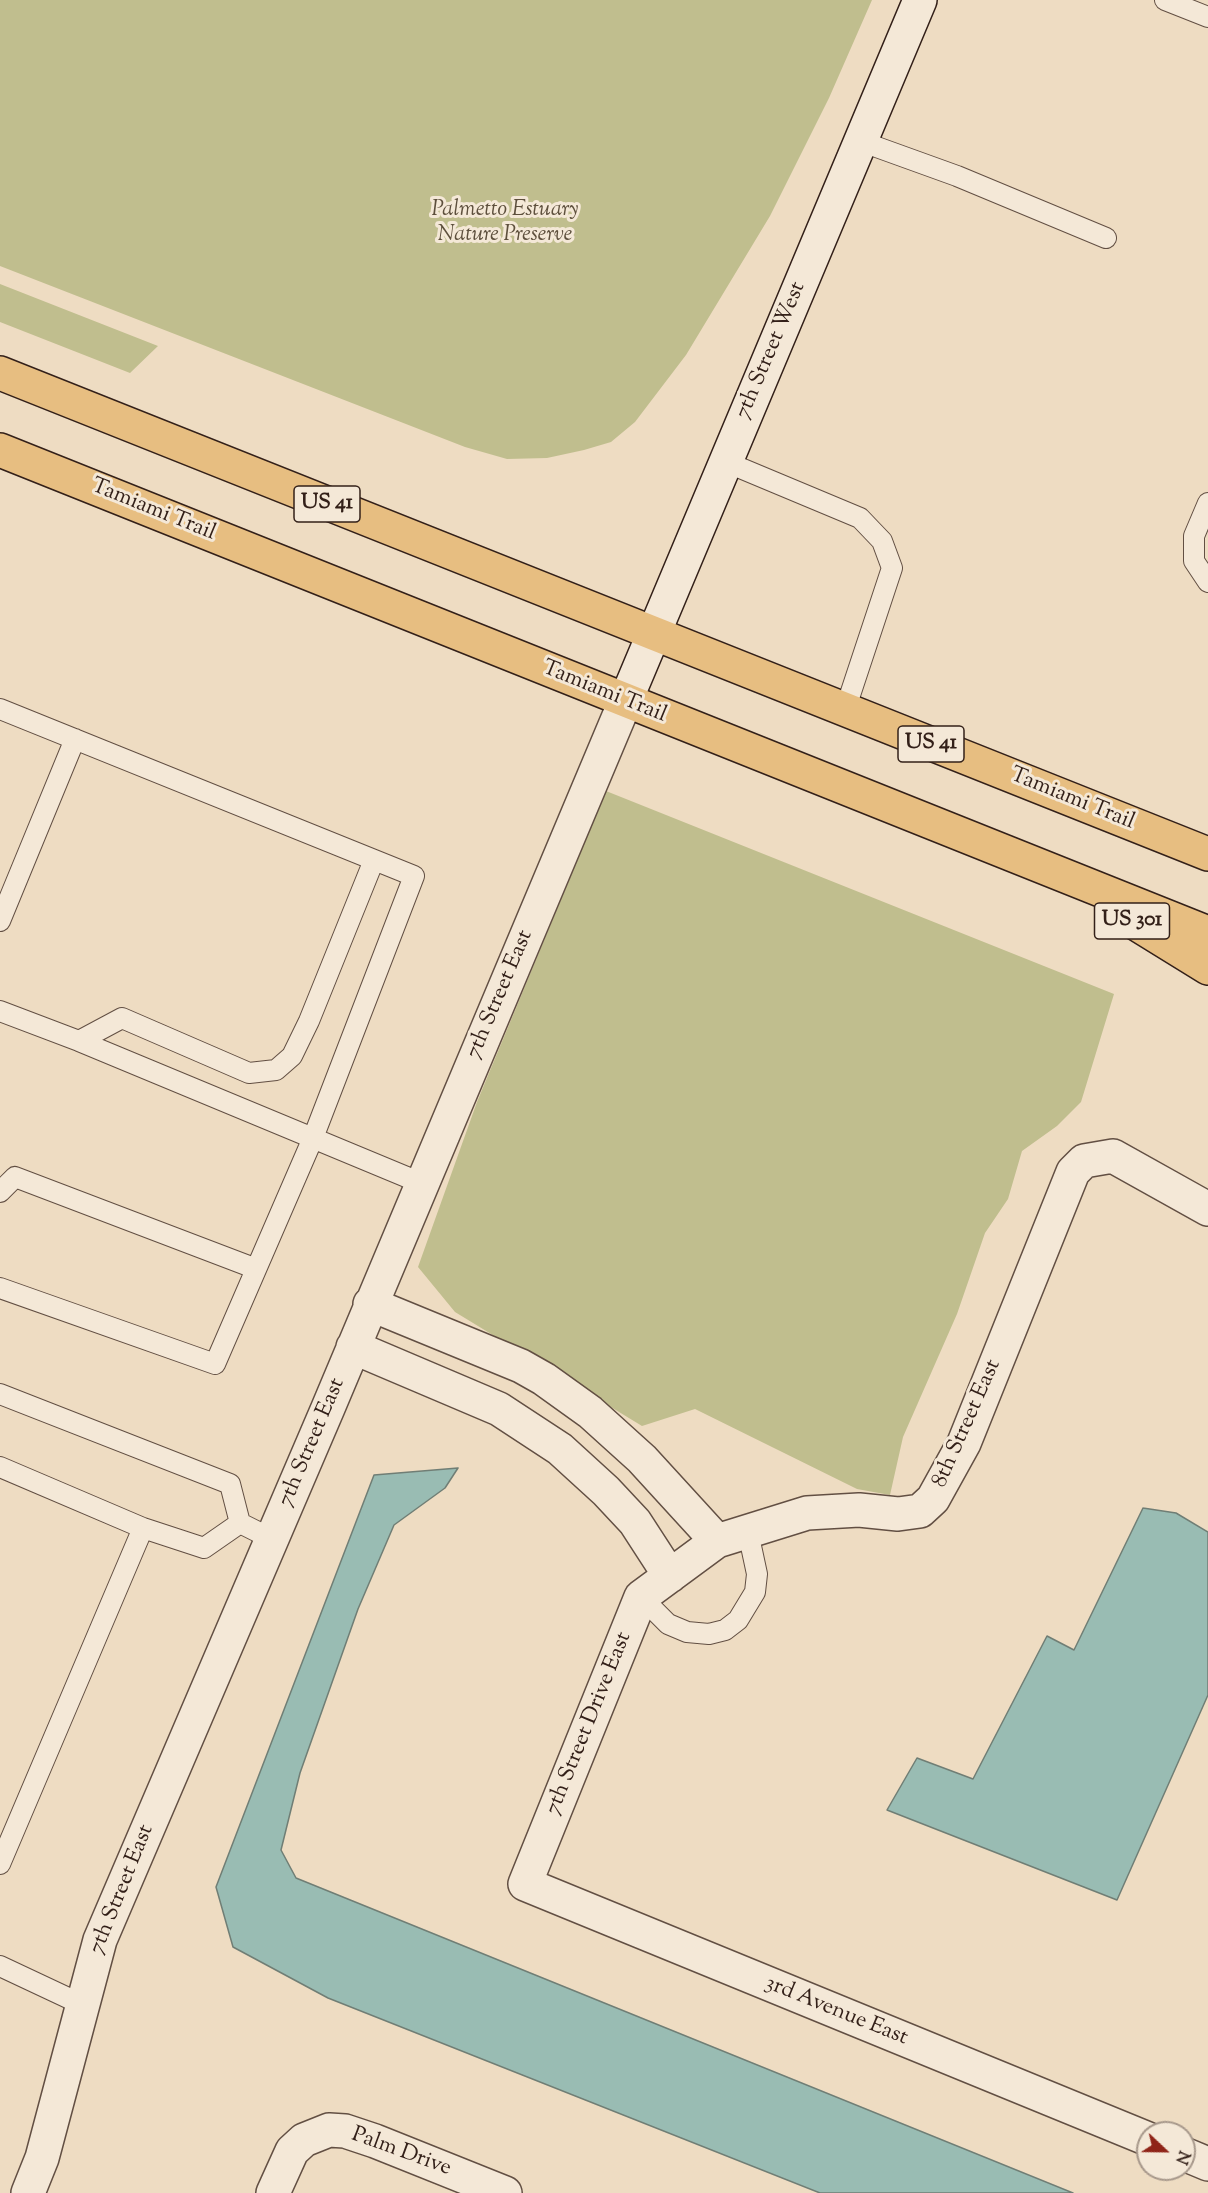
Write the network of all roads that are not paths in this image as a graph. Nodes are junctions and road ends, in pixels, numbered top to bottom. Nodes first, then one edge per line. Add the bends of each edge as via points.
1 (920, 0) edge
2 (1165, 0) edge
3 (1208, 17) edge
4 (860, 141) junction
5 (1106, 238) dead end
6 (0, 373) edge
7 (0, 450) edge
8 (726, 462) junction
9 (1208, 503) edge
10 (1208, 582) edge
11 (654, 634) junction
12 (625, 702) junction
13 (0, 709) edge
14 (845, 710) junction
15 (75, 739) junction
16 (1208, 854) edge
17 (374, 860) junction
18 (1056, 874) junction
19 (0, 921) edge
20 (1208, 933) edge
21 (1208, 968) edge
22 (0, 1011) edge
23 (79, 1041) junction
24 (313, 1138) junction
25 (421, 1183) junction
26 (0, 1192) edge
27 (1208, 1209) edge
28 (254, 1268) junction
29 (0, 1288) edge
30 (370, 1304) junction
31 (353, 1347) junction
32 (521, 1366) junction
33 (0, 1394) edge
34 (499, 1409) junction
35 (642, 1459) junction
36 (0, 1467) edge
37 (606, 1491) junction
38 (240, 1522) junction
39 (143, 1528) junction
40 (748, 1532) junction
41 (272, 1539) junction
42 (717, 1541) junction
43 (670, 1576) junction
44 (641, 1597) junction
45 (0, 1864) edge
46 (525, 1884) joint
47 (0, 1966) edge
48 (83, 2005) junction
49 (1136, 2134) edge
50 (28, 2193) edge
51 (273, 2193) edge
52 (506, 2193) edge

1 - 4 street, 7th Street West
2 - 3 lane
4 - 5 lane via 957,176
4 - 8 street, 7th Street West
6 - 11 highway, Tamiami Trail / US 41
7 - 12 highway, Tamiami Trail
8 - 11 street, 7th Street West
8 - 14 lane via 860,518 882,541 892,568
9 - 10 lane via 1194,536 1194,561
11 - 12 street, 7th Street West
11 - 14 highway, Tamiami Trail / US 41
12 - 18 highway, Tamiami Trail
12 - 25 street, 7th Street East
13 - 15 lane
14 - 16 highway, Tamiami Trail / US 41
15 - 17 lane
15 - 19 lane
17 - 23 lane via 309,1021 292,1056 276,1070 249,1073 122,1018
17 - 24 lane via 414,876
18 - 20 highway, Tamiami Trail
18 - 21 highway, US 301
22 - 23 lane
23 - 24 lane
24 - 25 lane
24 - 28 lane
25 - 30 street, 7th Street East
26 - 28 lane via 15,1177
27 - 40 street, 8th Street East via 1113,1156 1084,1161 1073,1172 964,1443 933,1499 920,1511 807,1513
28 - 29 lane via 214,1364
30 - 31 street, 7th Street East
30 - 32 street
31 - 34 street
31 - 41 street, 7th Street East
32 - 34 street
32 - 35 street via 590,1412
33 - 38 lane via 230,1484
34 - 37 street via 560,1449
35 - 37 street
35 - 42 street
36 - 39 lane
37 - 43 street via 635,1522
38 - 39 lane via 204,1548
38 - 41 lane
39 - 45 lane
40 - 42 street, 8th Street East
40 - 44 lane via 757,1574 755,1592 738,1620 725,1630 708,1634 687,1632 668,1624
41 - 48 street, 7th Street East via 100,1940
42 - 43 street
43 - 44 street
44 - 46 street, 7th Street Drive East
46 - 49 street, 3rd Avenue East
47 - 48 lane
48 - 50 street, 7th Street East via 42,2158
51 - 52 street, Palm Drive via 292,2151 304,2140 329,2130 375,2141

